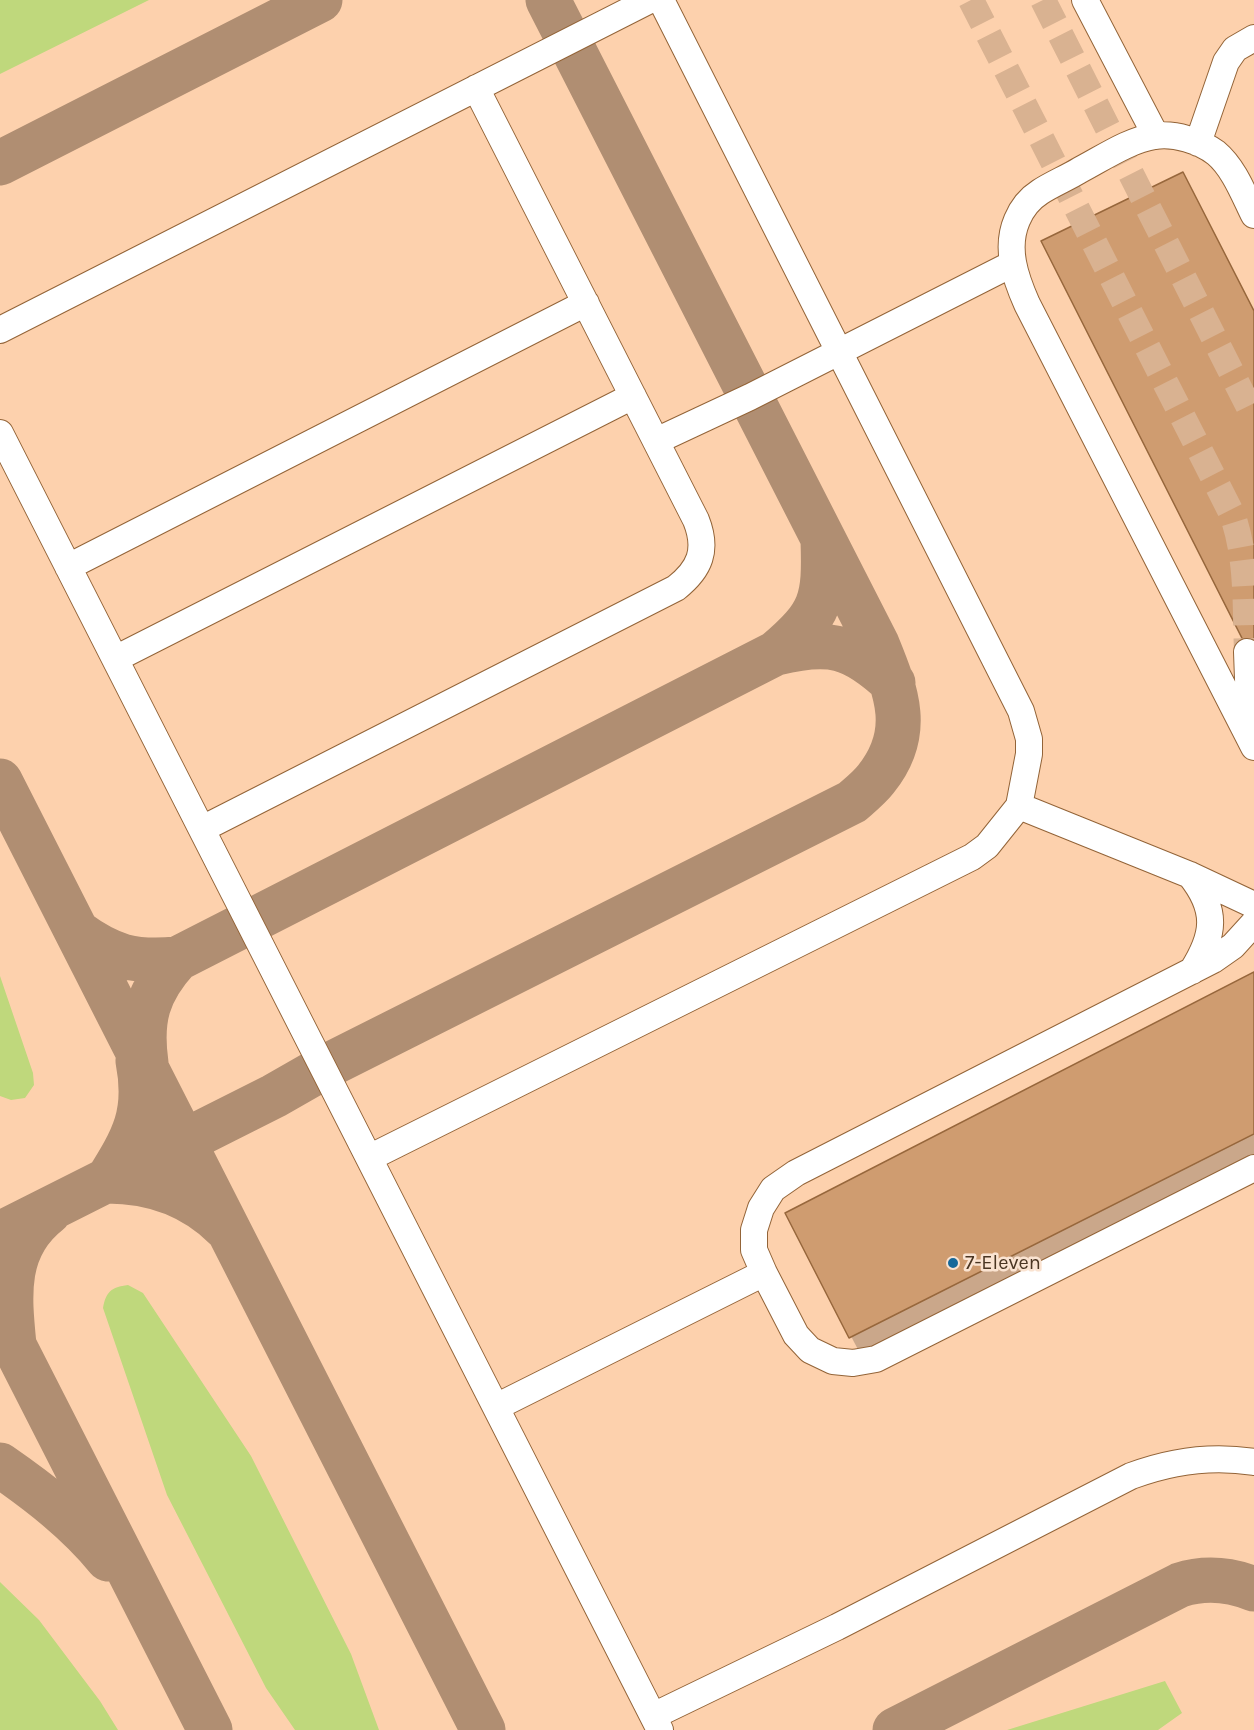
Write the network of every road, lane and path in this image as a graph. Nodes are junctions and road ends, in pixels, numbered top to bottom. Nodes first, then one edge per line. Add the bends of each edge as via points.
1 (650, 0) edge
2 (661, 0) edge
3 (1086, 0) edge
4 (1254, 38) edge
5 (476, 88) junction
6 (1155, 136) junction
7 (1198, 143) junction
8 (1254, 215) edge
9 (1012, 264) junction
10 (586, 303) junction
11 (0, 330) edge
12 (839, 351) junction
13 (633, 396) junction
14 (0, 433) edge
15 (656, 441) junction
16 (68, 567) junction
17 (1247, 652) tunnel mouth
18 (115, 659) junction
19 (1253, 744) edge
20 (1019, 806) junction
21 (202, 829) junction
22 (1190, 875) junction
23 (1254, 905) edge
24 (1254, 923) edge
25 (1254, 947) edge
26 (1192, 971) junction
27 (369, 1158) junction
28 (1254, 1168) edge
29 (764, 1273) junction
30 (496, 1407) junction
31 (1254, 1462) edge
32 (657, 1723) edge

1 - 5 lane
2 - 12 lane
3 - 6 lane
4 - 7 lane via 1235,49 1226,62
5 - 10 lane
5 - 11 lane
6 - 7 lane
6 - 9 lane via 1127,146 1039,192 1016,221
7 - 8 lane via 1227,164
9 - 12 lane
9 - 19 lane via 1027,304
10 - 13 lane
10 - 16 lane
12 - 15 lane
12 - 20 lane via 1021,711 1029,754
13 - 15 lane
13 - 18 lane
14 - 16 lane
15 - 21 lane via 700,531 701,554 688,578 669,592
16 - 18 lane
17 - 19 lane
18 - 21 lane
20 - 22 lane
20 - 27 lane via 987,846 972,857
21 - 27 lane
22 - 23 lane
22 - 26 lane via 1208,903 1211,928 1205,952
24 - 26 lane via 1233,946
25 - 26 lane
26 - 29 lane via 796,1173 773,1189 754,1230 754,1250
27 - 30 lane
28 - 29 lane via 876,1359 833,1361 810,1350 796,1335
29 - 30 lane
30 - 32 lane
31 - 32 lane via 1177,1462 1131,1476

